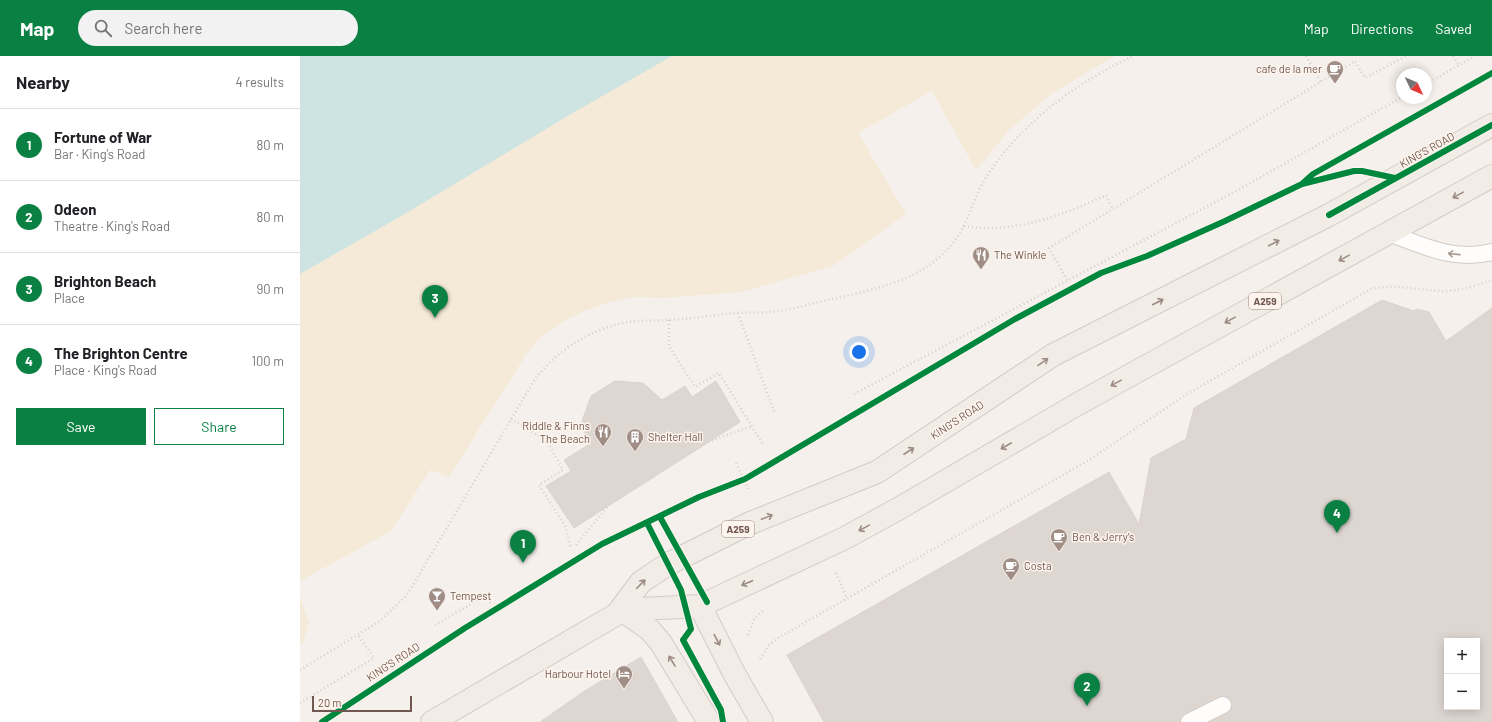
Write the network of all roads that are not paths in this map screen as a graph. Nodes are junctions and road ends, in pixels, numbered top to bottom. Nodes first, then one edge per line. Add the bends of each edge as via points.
1 (1492, 125) edge
2 (1492, 176) edge
3 (1389, 233) junction
4 (1492, 252) edge
5 (700, 606) junction
6 (621, 613) junction
7 (1222, 705) dead end
8 (432, 722) edge
9 (709, 722) edge
10 (762, 722) edge
11 (1189, 722) edge

6 -> 1 main road, KING'S ROAD / A259 via 641,582 668,564 748,524 877,472 1053,355 1329,215
2 -> 3 main road, A259
4 -> 3 lane via 1479,256 1450,255
3 -> 5 main road, A259 via 1076,404 845,538
5 - 6 main road via 659,607
5 -> 10 main road
6 - 8 main road, KING'S ROAD / A259
9 -> 6 main road via 661,643 650,630
7 - 11 lane

